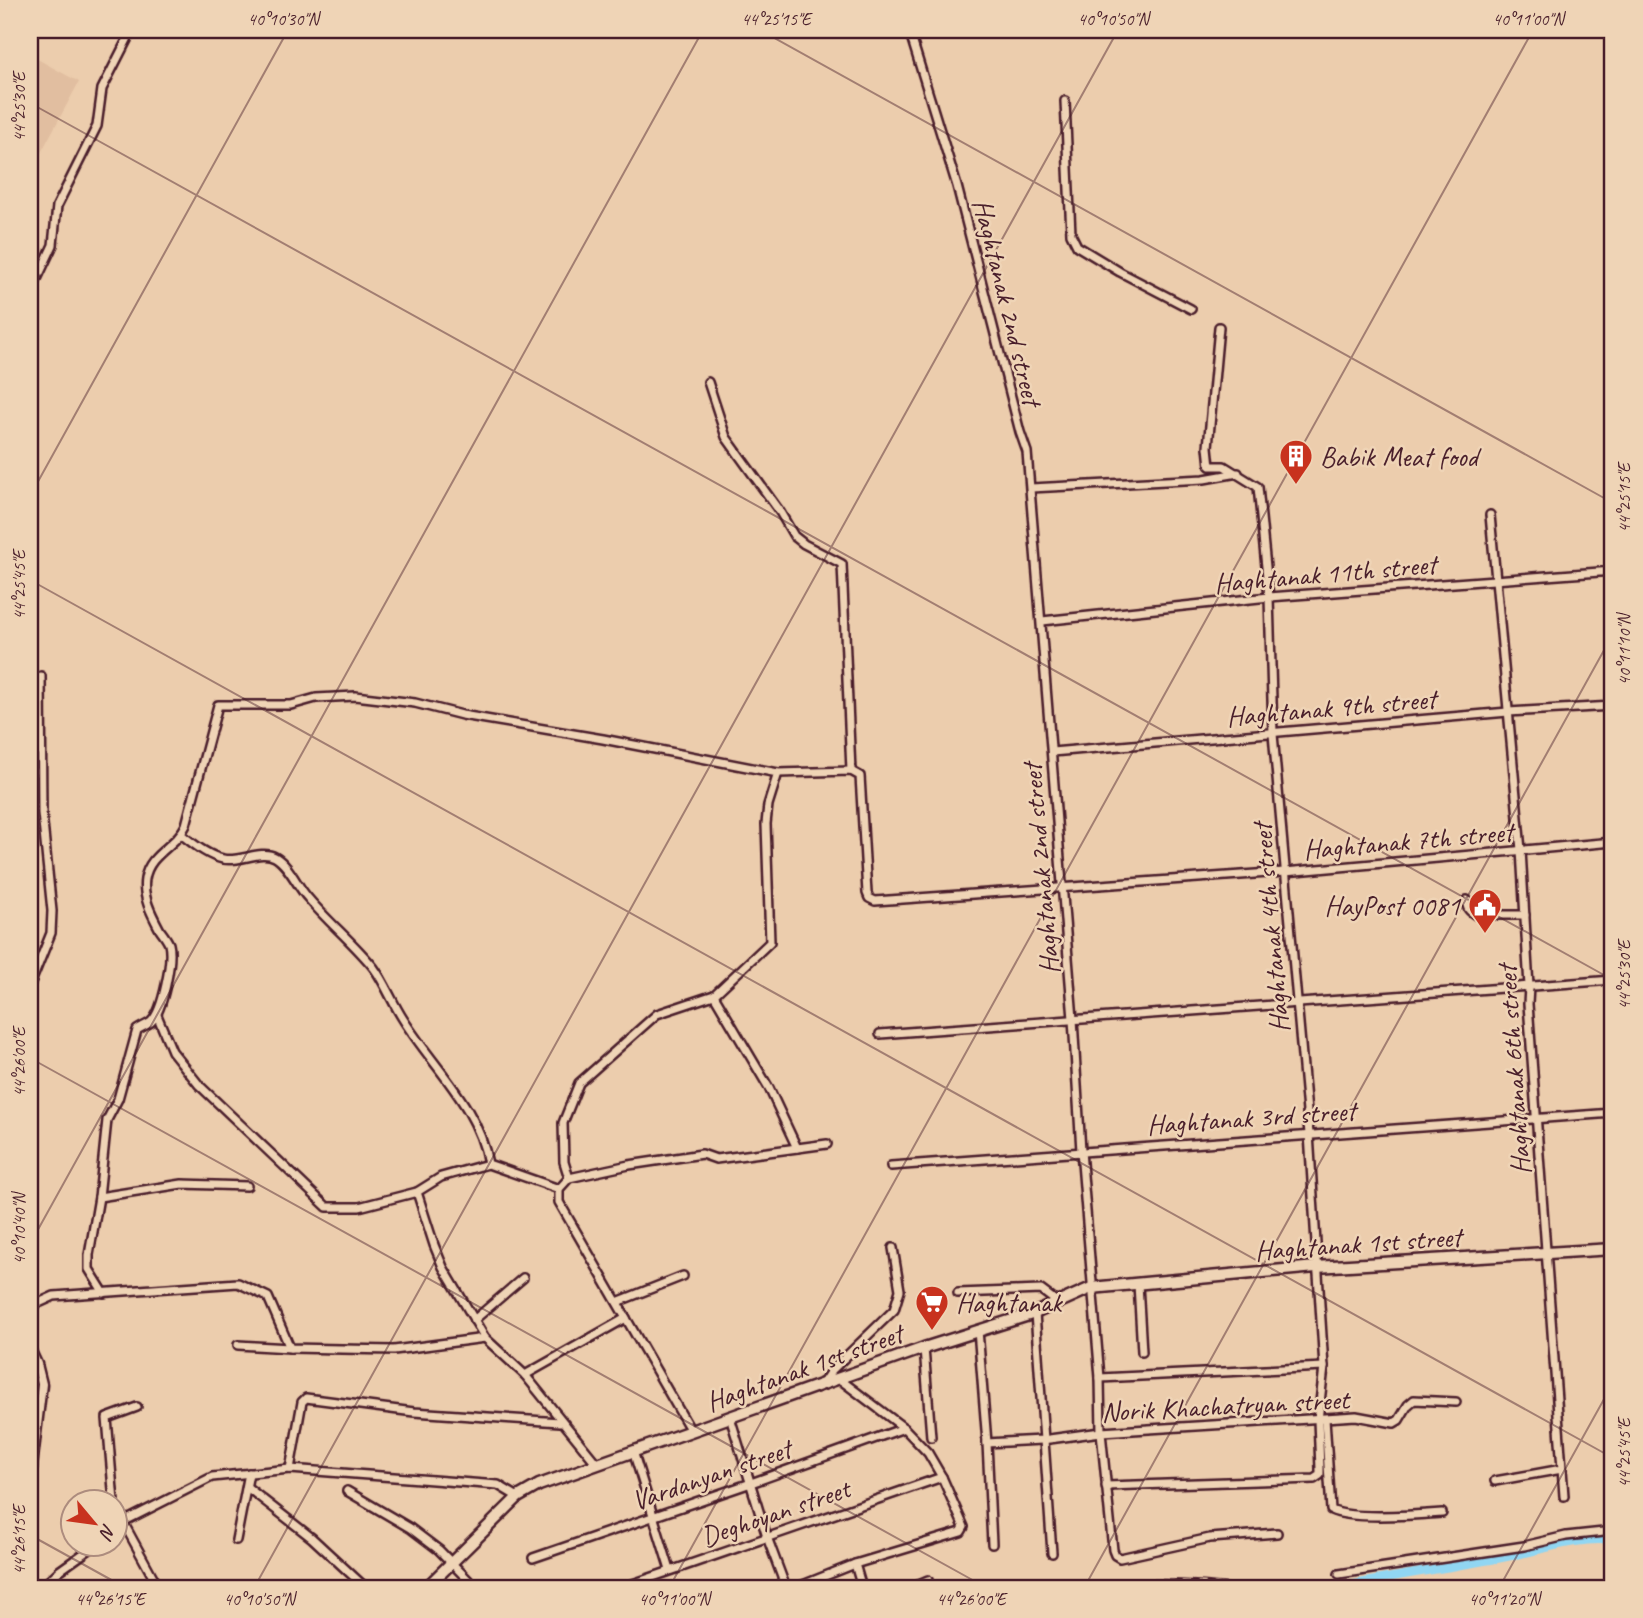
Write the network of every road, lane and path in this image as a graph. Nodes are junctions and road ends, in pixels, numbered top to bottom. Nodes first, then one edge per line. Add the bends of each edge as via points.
1 (132, 30) edge
2 (909, 30) edge
3 (1065, 101) dead end
4 (30, 294) edge
5 (1191, 309) dead end
6 (1219, 327) dead end
7 (708, 382) dead end
8 (1238, 473) junction
9 (1031, 488) junction
10 (1490, 515) dead end
11 (1613, 571) edge
12 (1496, 579) junction
13 (1269, 597) junction
14 (1042, 621) junction
15 (41, 676) dead end
16 (1613, 706) edge
17 (1508, 712) junction
18 (1273, 734) junction
19 (1052, 752) junction
20 (851, 771) junction
21 (778, 773) junction
22 (182, 835) junction
23 (1613, 842) edge
24 (1521, 850) junction
25 (1285, 872) junction
26 (1062, 888) junction
27 (1467, 900) dead end
28 (1525, 915) junction
29 (1613, 980) edge
30 (30, 985) edge
31 (1529, 987) junction
32 (714, 995) junction
33 (1297, 1004) junction
34 (157, 1015) junction
35 (1073, 1019) junction
36 (880, 1034) dead end
37 (1613, 1113) edge
38 (1538, 1119) junction
39 (1309, 1134) junction
40 (827, 1144) dead end
41 (797, 1148) junction
42 (1081, 1151) junction
43 (488, 1164) junction
44 (891, 1166) dead end
45 (569, 1178) junction
46 (247, 1186) dead end
47 (559, 1189) junction
48 (417, 1192) junction
49 (99, 1197) junction
50 (893, 1248) dead end
51 (1613, 1249) edge
52 (1546, 1254) junction
53 (1316, 1267) junction
54 (683, 1276) dead end
55 (523, 1278) dead end
56 (1138, 1284) junction
57 (1091, 1288) junction
58 (104, 1293) junction
59 (958, 1293) dead end
60 (617, 1302) junction
61 (1057, 1302) junction
62 (30, 1307) edge
63 (1035, 1313) junction
64 (626, 1318) junction
65 (474, 1320) junction
66 (978, 1330) junction
67 (485, 1338) junction
68 (238, 1345) dead end
69 (290, 1348) junction
70 (924, 1348) junction
71 (30, 1349) edge
72 (1142, 1352) dead end
73 (1324, 1367) junction
74 (525, 1375) junction
75 (838, 1378) junction
76 (1100, 1378) junction
77 (823, 1383) junction
78 (1455, 1402) dead end
79 (137, 1407) dead end
80 (730, 1417) junction
81 (1321, 1420) junction
82 (560, 1422) junction
83 (904, 1428) junction
84 (691, 1431) junction
85 (1101, 1432) junction
86 (931, 1437) dead end
87 (1042, 1440) junction
88 (987, 1443) junction
89 (633, 1451) junction
90 (597, 1464) junction
91 (290, 1469) junction
92 (1562, 1469) junction
93 (250, 1473) junction
94 (942, 1477) junction
95 (1495, 1481) dead end
96 (751, 1483) junction
97 (30, 1484) edge
98 (1106, 1486) junction
99 (247, 1487) junction
100 (113, 1488) edge
101 (347, 1491) dead end
102 (1564, 1496) dead end
103 (517, 1497) junction
104 (1442, 1513) dead end
105 (652, 1517) junction
106 (130, 1518) edge
107 (1613, 1531) edge
108 (1277, 1532) dead end
109 (767, 1537) junction
110 (236, 1540) dead end
111 (130, 1544) edge
112 (992, 1544) dead end
113 (1052, 1553) dead end
114 (78, 1558) edge
115 (533, 1558) dead end
116 (451, 1562) junction
117 (855, 1564) junction
118 (670, 1570) junction
119 (1339, 1574) dead end
120 (928, 1580) dead end
121 (41, 1588) edge
122 (159, 1588) edge
123 (366, 1588) edge
124 (426, 1588) edge
125 (475, 1588) edge
126 (621, 1588) edge
127 (786, 1588) edge
128 (795, 1588) edge
129 (862, 1588) edge
130 (909, 1588) edge

1 - 4 street via 102,89 95,132 59,199 53,245
2 - 9 street, Haghtanak 2nd street via 957,186 1027,452
3 - 5 street via 1071,234 1077,246
6 - 8 street via 1210,466
7 - 20 street via 726,437 794,536 842,564
8 - 9 street via 1204,480
8 - 13 street, Haghtanak 4th street via 1258,487
9 - 14 street, Haghtanak 2nd street
10 - 12 street, Haghtanak 6th street
11 - 12 street, Haghtanak 11th street
12 - 13 street, Haghtanak 11th street
12 - 17 street, Haghtanak 6th street
13 - 14 street, Haghtanak 11th street
13 - 18 street, Haghtanak 4th street
14 - 19 street, Haghtanak 2nd street
15 - 30 street via 42,813 52,911 51,933
16 - 17 street, Haghtanak 9th street
17 - 18 street, Haghtanak 9th street
17 - 24 street, Haghtanak 6th street
18 - 19 street, Haghtanak 9th street
18 - 25 street, Haghtanak 4th street
19 - 26 street, Haghtanak 2nd street
20 - 21 street
20 - 26 street, Haghtanak 7th street via 860,776 869,898
21 - 22 street via 415,703 355,696 290,705 218,705
21 - 32 street via 766,824 770,942
22 - 34 street via 155,857 145,880 145,895 169,944
22 - 43 street via 224,860 267,854 283,865 309,900 375,969 403,1019 474,1122
23 - 24 street, Haghtanak 7th street
24 - 25 street, Haghtanak 7th street
24 - 28 street, Haghtanak 6th street
25 - 26 street, Haghtanak 7th street
25 - 33 street, Haghtanak 4th street
26 - 35 street, Haghtanak 2nd street
27 - 28 street via 1466,906 1476,915
28 - 31 street, Haghtanak 6th street
29 - 31 street
31 - 33 street
31 - 38 street, Haghtanak 6th street
32 - 41 street via 769,1088
32 - 45 street via 657,1014 579,1083 563,1123
33 - 35 street
33 - 39 street, Haghtanak 4th street
34 - 48 street via 172,1051 199,1085 327,1207 359,1207
34 - 49 street via 137,1030 118,1099 107,1119
35 - 36 street
35 - 42 street, Haghtanak 2nd street
37 - 38 street, Haghtanak 3rd street
38 - 39 street, Haghtanak 3rd street
38 - 52 street, Haghtanak 6th street
39 - 42 street, Haghtanak 3rd street
39 - 53 street, Haghtanak 4th street
40 - 41 street
41 - 45 street via 716,1159 702,1154
42 - 44 street, Haghtanak 3rd street
42 - 57 street, Haghtanak 2nd street
43 - 47 street
43 - 48 street via 441,1177
45 - 47 street
46 - 49 street via 182,1185
47 - 60 street via 559,1202
48 - 65 street via 433,1245
49 - 58 street via 89,1269
50 - 77 street via 900,1290 894,1311
51 - 52 main road, Haghtanak 1st street
52 - 53 main road, Haghtanak 1st street
52 - 92 street, Haghtanak 6th street
53 - 56 main road, Haghtanak 1st street
53 - 73 street, Haghtanak 4th street
54 - 60 street
55 - 65 street
56 - 57 main road, Haghtanak 1st street
56 - 72 street
57 - 61 main road, Haghtanak 1st street
57 - 76 street, Haghtanak 2nd street
58 - 62 street via 54,1297
58 - 69 street via 238,1283 268,1297
59 - 61 street via 1041,1290
60 - 64 street
61 - 63 main road, Haghtanak 1st street
63 - 66 main road, Haghtanak 1st street
63 - 87 street
64 - 74 street
64 - 84 street
65 - 67 street
66 - 70 main road, Haghtanak 1st street
66 - 88 street
67 - 69 street via 394,1350
67 - 74 street
68 - 69 street
70 - 75 main road, Haghtanak 1st street
70 - 86 street
71 - 97 street via 42,1384
73 - 76 street
73 - 81 street, Haghtanak 4th street
74 - 82 street
75 - 77 main road, Haghtanak 1st street
75 - 83 street
76 - 85 street, Haghtanak 2nd street
77 - 80 main road, Haghtanak 1st street
78 - 81 street, Norik Khachatryan street via 1414,1400 1394,1423 1356,1416
79 - 100 street via 107,1418
80 - 84 main road, Haghtanak 1st street
80 - 96 street
81 - 85 street, Norik Khachatryan street
81 - 98 street via 1320,1475 1314,1479
81 - 104 street via 1331,1510 1390,1516
82 - 90 street
82 - 91 street via 414,1412 306,1398
83 - 94 street via 928,1452
83 - 96 street, Vardanyan street
84 - 89 main road, Haghtanak 1st street
85 - 87 street, Norik Khachatryan street
85 - 98 street, Haghtanak 2nd street
87 - 88 street, Norik Khachatryan street
87 - 113 street
88 - 112 street
89 - 90 main road, Haghtanak 1st street
89 - 105 street
90 - 103 main road, Haghtanak 1st street
91 - 93 street
91 - 103 street via 498,1485
92 - 95 street
92 - 102 street, Haghtanak 6th street
93 - 99 street
93 - 106 street via 212,1477
94 - 109 street, Deghoyan street
94 - 117 street via 964,1522 961,1532
96 - 105 street, Vardanyan street
96 - 109 street
98 - 108 street, Haghtanak 2nd street via 1113,1550 1120,1558 1209,1538
99 - 110 street
99 - 123 street
101 - 116 street via 410,1528
103 - 116 main road, Haghtanak 1st street
105 - 115 street, Vardanyan street
105 - 118 street
107 - 119 street
109 - 118 street, Deghoyan street
109 - 127 street
111 - 122 street
114 - 121 street
116 - 124 main road, Haghtanak 1st street
116 - 125 street
117 - 128 street
117 - 129 street
118 - 126 street, Deghoyan street
120 - 130 street

